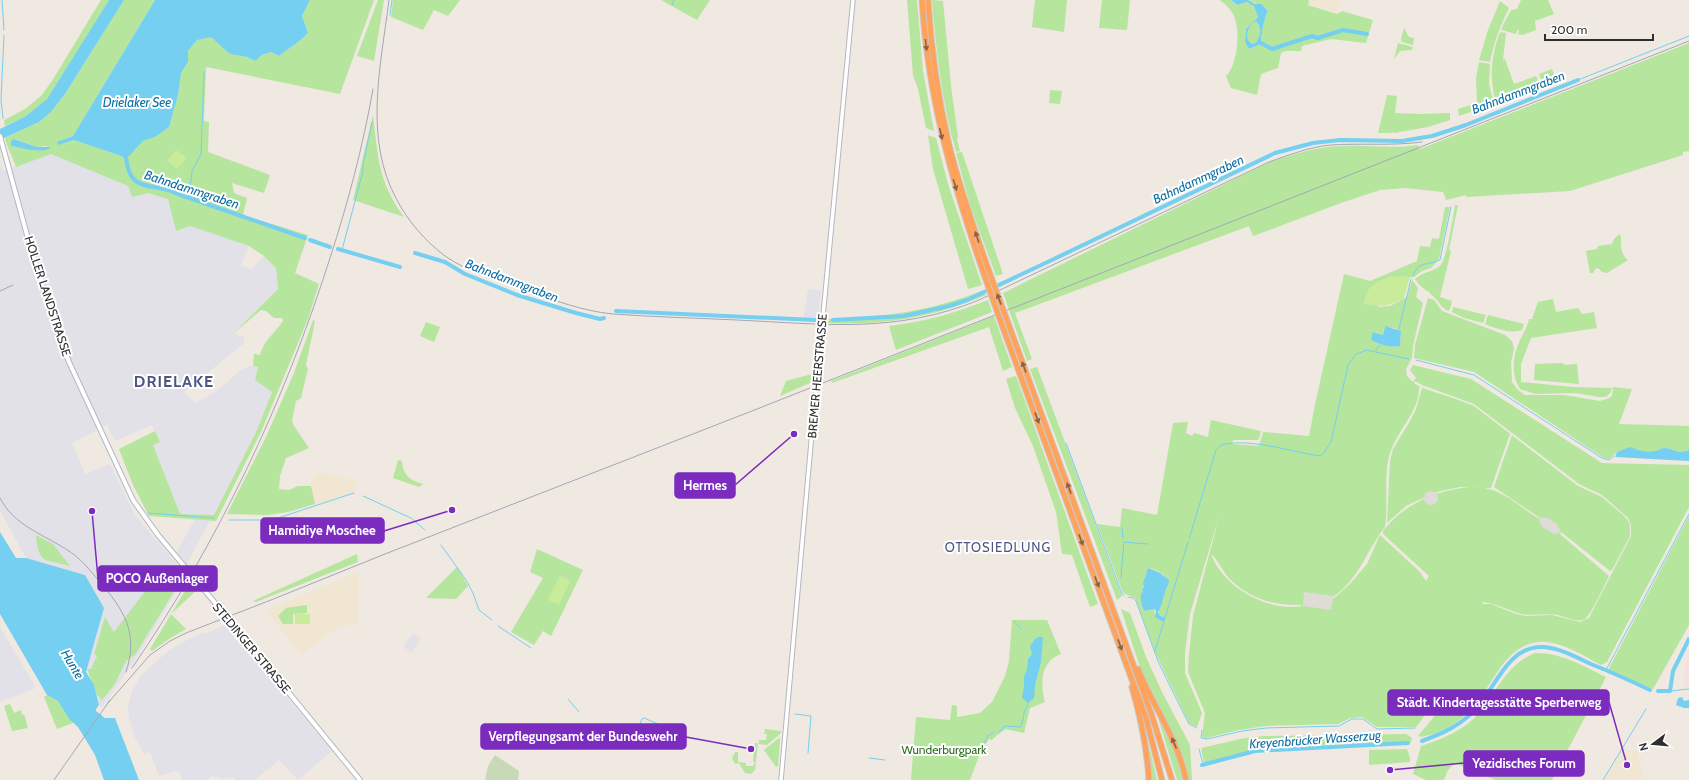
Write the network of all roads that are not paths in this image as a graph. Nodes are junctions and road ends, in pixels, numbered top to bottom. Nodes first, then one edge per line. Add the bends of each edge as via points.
1 (853, 0) edge
2 (922, 0) edge
3 (926, 4) edge
4 (0, 138) edge
5 (947, 147) junction
6 (1005, 324) junction
7 (143, 515) joint
8 (1104, 594) junction
9 (1114, 619) junction
10 (1123, 636) junction
11 (1129, 670) junction
12 (360, 780) edge
13 (781, 780) edge
14 (1149, 780) edge
15 (1162, 780) edge
16 (1172, 780) edge
17 (1186, 780) edge

1 - 13 street, BREMER HEERSTRASSE
2 - 3 highway
3 - 5 highway
3 -> 5 highway via 926,50 938,120
4 - 7 main road, HOLLER LANDSTRASSE via 62,346 129,491
6 -> 5 highway, bridge
5 -> 6 highway, bridge via 964,217
8 -> 6 highway via 1029,380
6 -> 8 highway via 1014,358
7 - 12 main road, STEDINGER STRASSE
8 - 9 highway
9 - 10 highway
9 -> 11 highway
10 - 16 highway
17 -> 10 highway via 1170,731
11 - 14 highway via 1129,679 1142,727
11 - 15 highway via 1146,718

